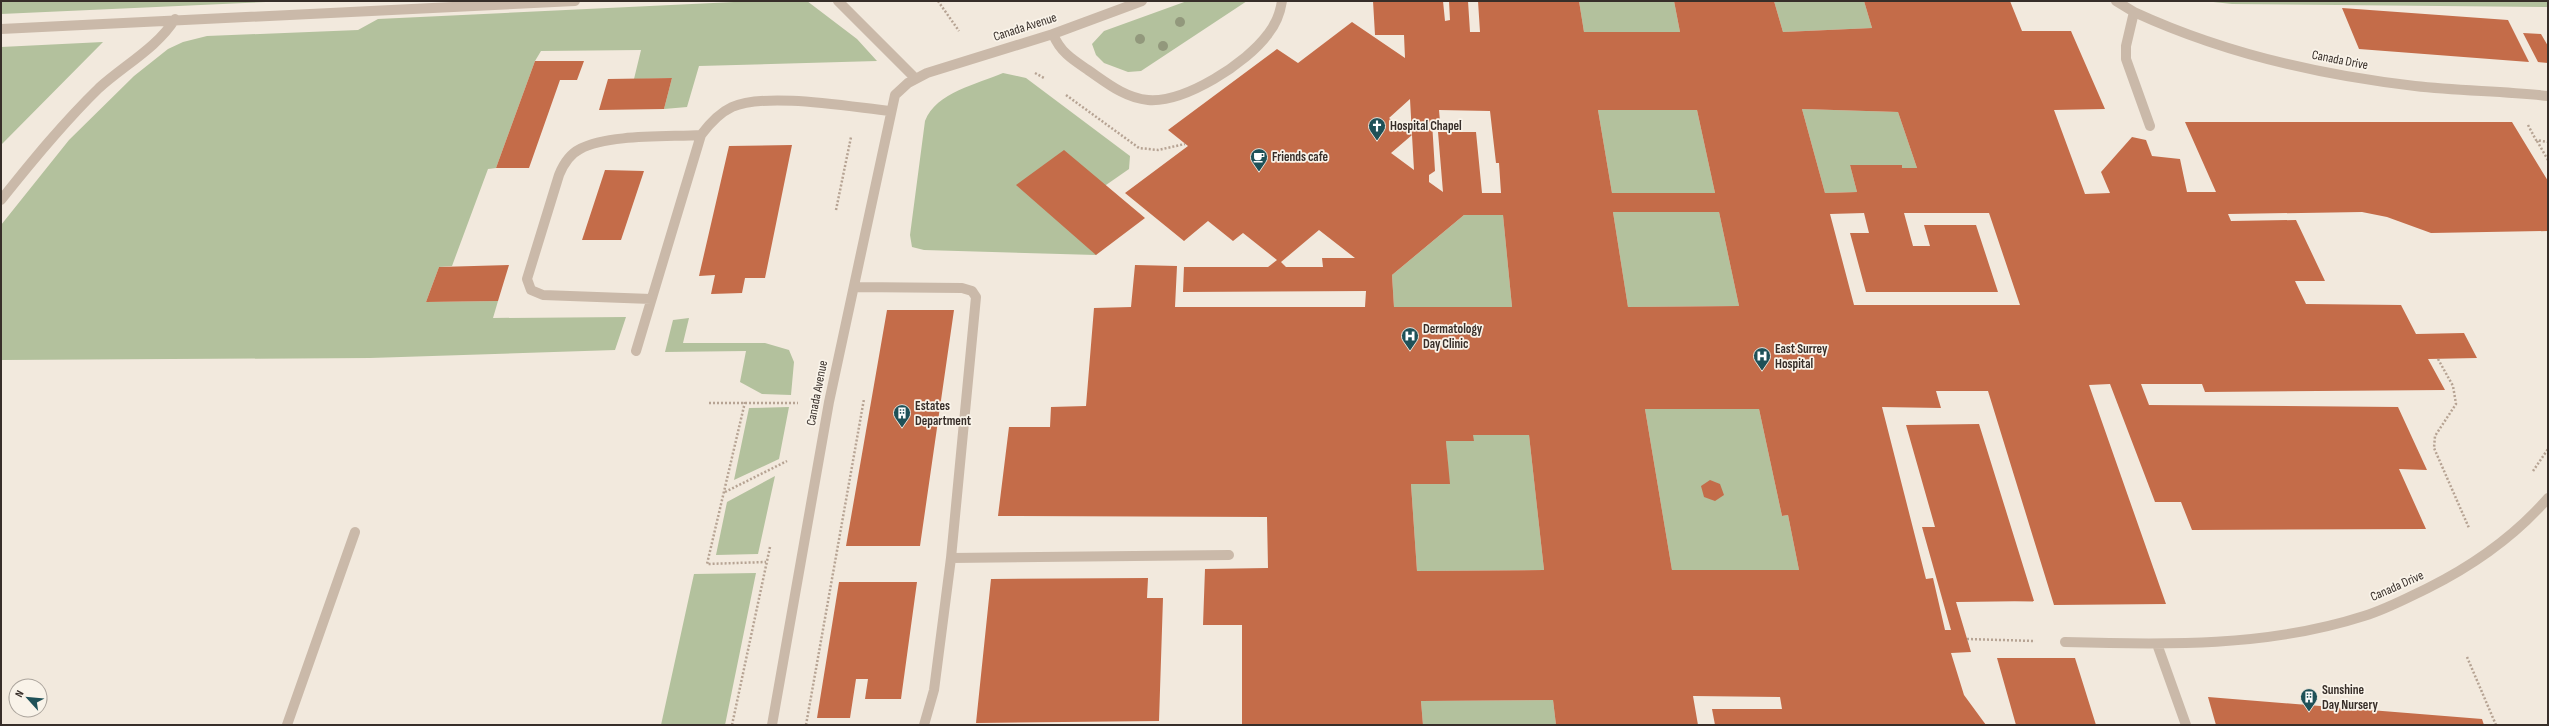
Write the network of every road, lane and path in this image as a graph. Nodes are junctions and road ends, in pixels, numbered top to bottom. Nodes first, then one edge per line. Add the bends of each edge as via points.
1 (575, 1) edge
2 (838, 1) edge
3 (938, 1) edge
4 (1142, 1) edge
5 (1282, 1) edge
6 (2116, 1) edge
7 (2134, 12) junction
8 (175, 19) junction
9 (1, 29) edge
10 (1053, 34) junction
11 (962, 36) dead end
12 (915, 78) junction
13 (2548, 96) edge
14 (890, 111) junction
15 (2150, 126) dead end
16 (701, 135) junction
17 (2536, 140) dead end
18 (2548, 160) edge
19 (1, 200) edge
20 (854, 287) junction
21 (651, 299) junction
22 (636, 351) dead end
23 (2438, 359) dead end
24 (745, 402) junction
25 (709, 403) dead end
26 (799, 410) dead end
27 (2548, 449) edge
28 (787, 468) dead end
29 (2529, 476) dead end
30 (725, 492) junction
31 (2548, 498) edge
32 (355, 532) dead end
33 (2471, 532) dead end
34 (771, 540) dead end
35 (1229, 555) dead end
36 (950, 558) junction
37 (766, 562) junction
38 (1967, 639) dead end
39 (2065, 642) joint
40 (2157, 644) junction
41 (2467, 657) dead end
42 (287, 725) edge
43 (732, 725) edge
44 (772, 725) edge
45 (924, 725) edge
46 (2186, 725) edge
47 (2496, 725) edge

1 - 8 street
2 - 12 street
3 - 11 path
4 - 10 street, Canada Avenue
5 - 10 street via 1280,20 1256,48 1194,89 1160,100 1139,99 1115,89 1063,52
6 - 7 street, Canada Drive
7 - 13 street, Canada Drive via 2216,44 2339,75 2414,86
7 - 15 street via 2126,46 2126,59
8 - 9 street
8 - 19 street via 168,30 101,87 72,116 41,149
10 - 12 street, Canada Avenue
12 - 14 street, Canada Avenue via 900,88
14 - 16 street via 796,101 755,100 733,106 714,117
14 - 20 street, Canada Avenue
16 - 21 street
16 - 21 street via 595,143 574,153 557,179 526,279 531,290 543,295
17 - 18 path
20 - 36 street via 962,288 975,294
20 - 44 street, Canada Avenue via 829,402
21 - 22 street
23 - 33 path via 2454,390 2456,404 2435,436 2434,448
24 - 25 path
24 - 26 path via 801,403
24 - 30 path
27 - 29 path
28 - 30 path via 789,460
30 - 37 path via 707,564
31 - 40 street, Canada Drive via 2516,533 2445,580 2404,600 2337,624 2273,637 2229,642
32 - 42 street
34 - 37 path
35 - 36 street
36 - 45 street via 934,690
37 - 43 path
38 - 39 path
39 - 40 street, Canada Drive
40 - 46 street
41 - 47 path

